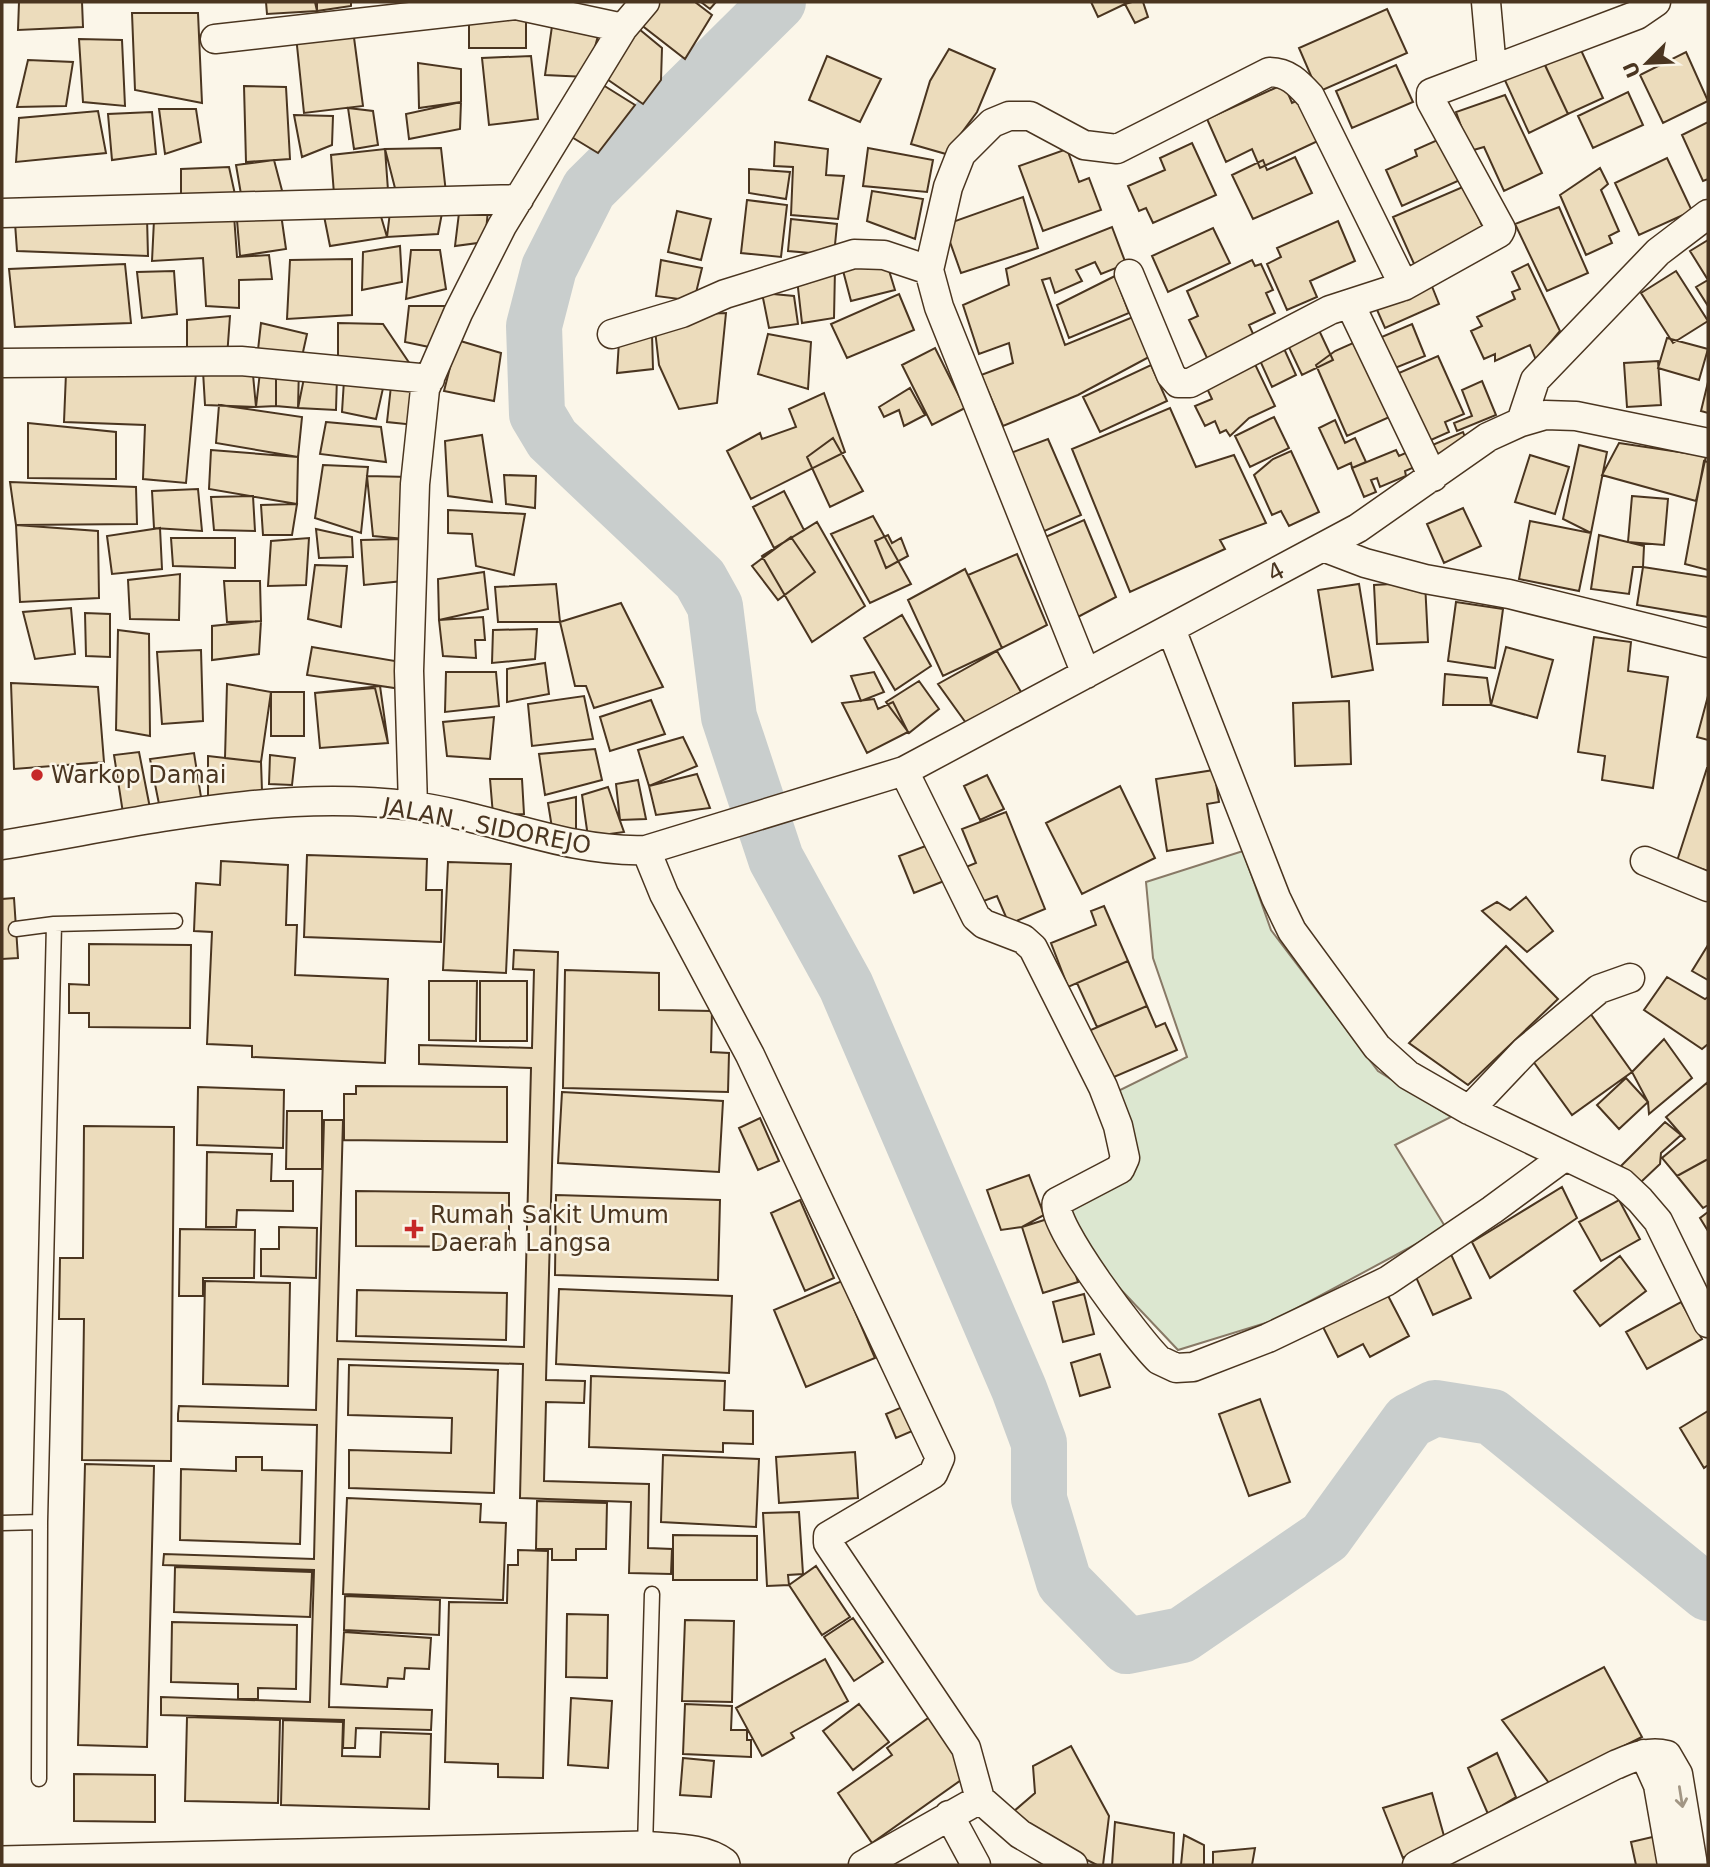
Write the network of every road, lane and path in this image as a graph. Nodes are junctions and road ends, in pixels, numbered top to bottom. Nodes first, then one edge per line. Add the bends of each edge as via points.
1 (645, 2) edge
2 (1486, 2) edge
3 (1656, 2) edge
4 (623, 28) junction
5 (215, 39) dead end
6 (1492, 69) junction
7 (519, 199) junction
8 (2, 213) edge
9 (1708, 214) edge
10 (929, 270) junction
11 (1129, 274) dead end
12 (1404, 286) junction
13 (1350, 303) junction
14 (612, 334) dead end
15 (2, 363) edge
16 (430, 379) junction
17 (1521, 422) junction
18 (1708, 443) edge
19 (1433, 477) junction
20 (1323, 547) junction
21 (1171, 629) junction
22 (1708, 643) edge
23 (1086, 674) junction
24 (904, 771) junction
25 (414, 806) junction
26 (721, 829) joint
27 (2, 845) edge
28 (646, 850) junction
29 (1645, 861) dead end
30 (1708, 887) edge
31 (175, 921) dead end
32 (54, 924) junction
33 (16, 929) dead end
34 (1630, 978) dead end
35 (1469, 1110) junction
36 (1564, 1157) junction
37 (1708, 1323) edge
38 (40, 1522) junction
39 (2, 1523) edge
40 (652, 1594) dead end
41 (1644, 1754) junction
42 (39, 1779) dead end
43 (964, 1807) junction
44 (645, 1849) junction
45 (565, 1857) edge
46 (2, 1864) edge
47 (722, 1865) edge
48 (863, 1865) edge
49 (976, 1865) edge
50 (1044, 1865) edge
51 (1073, 1865) edge
52 (1417, 1865) edge
53 (1672, 1865) edge
54 (1693, 1865) edge

1 - 4 street
2 - 6 street
3 - 6 street via 1637,15
4 - 5 street via 516,5
4 - 7 street
6 - 12 street via 1435,89 1430,97 1500,231
7 - 8 street
7 - 16 street via 458,313
9 - 17 street via 1658,251 1535,380
10 - 12 street via 948,187 961,154 992,123 1009,116 1030,116 1084,145 1117,149 1269,72 1280,72 1310,96
10 - 14 street via 884,255 854,254
10 - 23 street via 939,307
11 - 13 street via 1178,383 1190,383
12 - 13 street
13 - 19 street
15 - 16 street via 242,361
16 - 25 street via 425,388 415,484 409,671
17 - 18 street, 4 via 1545,415 1576,416
17 - 19 street, 4 via 1488,437
19 - 20 street, 4
20 - 21 street, 4
20 - 22 street via 1425,579 1509,594
21 - 23 street, 4
21 - 35 street via 1292,931 1377,1047 1408,1074
23 - 24 street, 4
24 - 26 street, 4
24 - 36 street via 969,907 984,924 1023,939 1033,948 1103,1087 1125,1146 1124,1163 1057,1202 1056,1211 1076,1251 1159,1360 1176,1368 1193,1367 1268,1338 1387,1281
25 - 27 street, JALAN . SIDOREJO via 335,800 272,802
25 - 28 street, JALAN . SIDOREJO via 579,844 617,851
26 - 28 street, JALAN . SIDOREJO
28 - 43 street via 664,894 750,1055 940,1458 933,1474 828,1536 828,1543 966,1748
29 - 30 street
31 - 32 lane
32 - 33 lane
32 - 38 lane
34 - 35 street via 1599,989 1525,1051
35 - 36 street
36 - 37 street via 1622,1183 1646,1207 1658,1221
38 - 39 lane
38 - 42 lane
40 - 44 lane
41 - 52 street
41 - 53 street via 1658,1785
41 -> 54 street via 1667,1755 1678,1774
43 - 48 street
43 - 49 street
43 - 50 street
43 - 51 street
44 - 45 street
44 - 47 street via 716,1860
45 - 46 street

